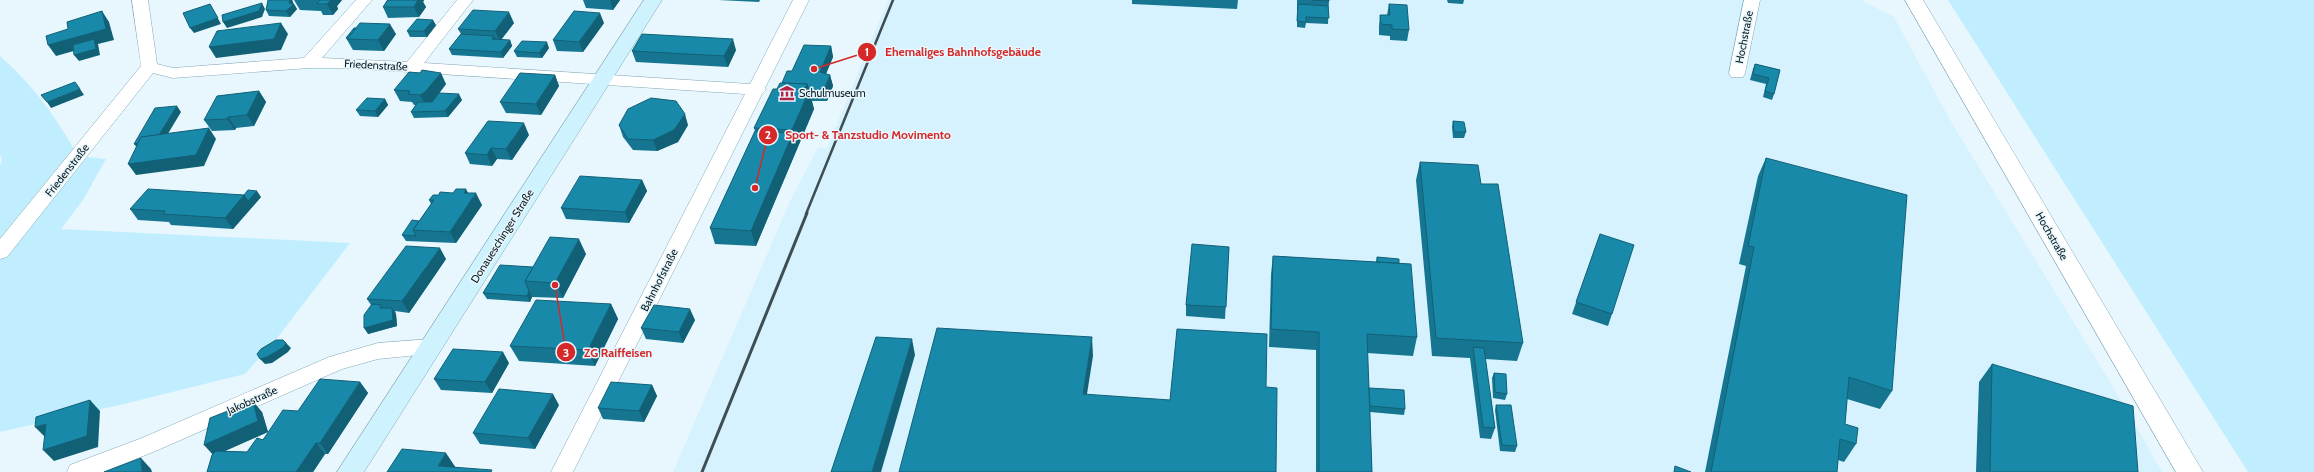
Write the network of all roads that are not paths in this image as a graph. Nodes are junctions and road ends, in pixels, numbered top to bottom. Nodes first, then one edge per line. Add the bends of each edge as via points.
1 (140, 0) edge
2 (364, 0) edge
3 (465, 0) edge
4 (653, 0) edge
5 (801, 0) edge
6 (1752, 0) edge
7 (1914, 0) edge
8 (309, 63) junction
9 (412, 67) junction
10 (148, 68) junction
11 (1737, 73) dead end
12 (603, 78) junction
13 (758, 90) junction
14 (0, 252) edge
15 (431, 347) junction
16 (78, 472) edge
17 (350, 472) edge
18 (562, 472) edge
19 (2190, 472) edge

1 - 10 street
2 - 8 street
3 - 9 street
4 - 12 main road, Donaueschinger Straße
5 - 13 street, Bahnhofstraße
6 - 11 street, Hochstraße
7 - 19 street, Hochstraße
8 - 9 street, Friedenstraße
8 - 10 street, Friedenstraße via 173,74
9 - 12 street, Friedenstraße
10 - 14 street, Friedenstraße
12 - 13 street
12 - 15 main road, Donaueschinger Straße
13 - 18 street, Bahnhofstraße
15 - 16 street, Jakobstraße via 378,351 336,363 150,444
15 - 17 main road, Donaueschinger Straße

